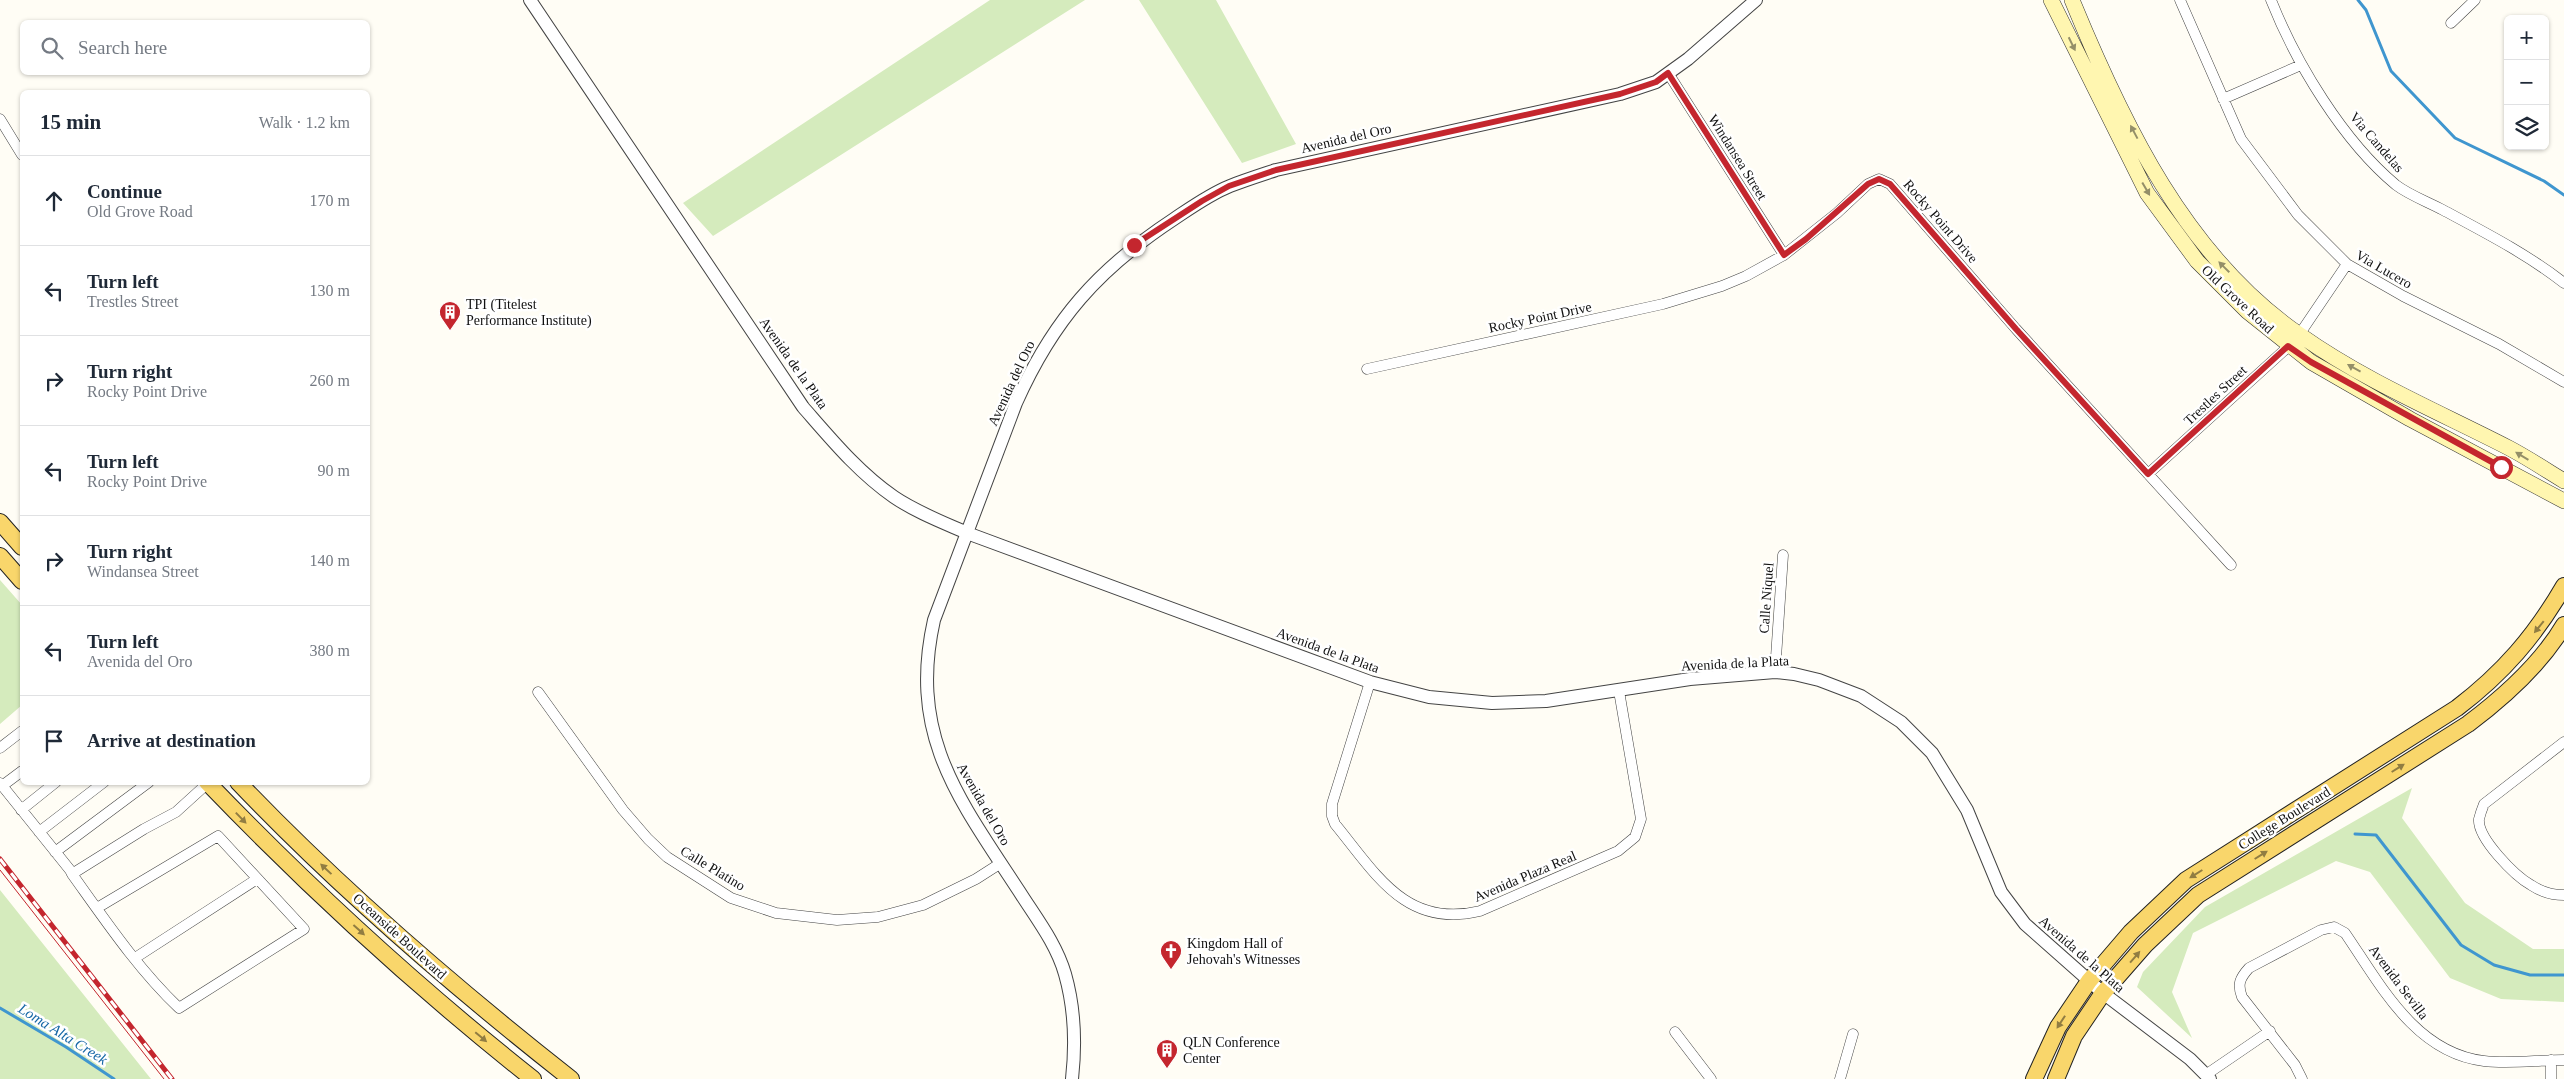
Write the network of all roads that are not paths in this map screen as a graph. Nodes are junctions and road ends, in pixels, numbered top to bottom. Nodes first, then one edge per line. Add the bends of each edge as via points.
1 (530, 0) edge
2 (1756, 0) edge
3 (2051, 0) edge
4 (2072, 0) edge
5 (2180, 0) edge
6 (2271, 0) edge
7 (2475, 0) edge
8 (2451, 23) dead end
9 (2301, 65) junction
10 (1668, 73) junction
11 (2223, 99) junction
12 (0, 118) edge
13 (20, 152) edge
14 (1784, 255) junction
15 (2347, 264) junction
16 (2564, 283) edge
17 (2294, 340) junction
18 (1367, 369) dead end
19 (2564, 382) edge
20 (2148, 474) junction
21 (2564, 481) edge
22 (2564, 501) edge
23 (0, 522) edge
24 (967, 533) junction
25 (20, 545) edge
26 (1783, 555) dead end
27 (0, 556) edge
28 (2231, 565) dead end
29 (20, 579) edge
30 (2564, 586) edge
31 (2564, 625) edge
32 (1775, 672) junction
33 (1370, 682) junction
34 (1620, 691) junction
35 (538, 692) dead end
36 (20, 733) edge
37 (2564, 742) edge
38 (0, 748) edge
39 (20, 772) edge
40 (1, 785) edge
41 (52, 785) edge
42 (100, 785) edge
43 (146, 785) edge
44 (206, 785) edge
45 (210, 785) edge
46 (241, 785) edge
47 (21, 810) junction
48 (39, 832) junction
49 (55, 852) junction
50 (1000, 863) junction
51 (72, 874) junction
52 (257, 879) junction
53 (2564, 895) edge
54 (97, 908) junction
55 (135, 958) junction
56 (2089, 981) junction
57 (2103, 993) junction
58 (2270, 1031) junction
59 (1675, 1032) dead end
60 (1852, 1034) dead end
61 (2551, 1060) junction
62 (2564, 1060) edge
63 (2208, 1077) edge
64 (533, 1079) edge
65 (571, 1079) edge
66 (1072, 1079) edge
67 (1711, 1079) edge
68 (1840, 1079) edge
69 (2034, 1079) edge
70 (2056, 1079) edge
71 (2302, 1079) edge
72 (2551, 1079) edge

1 - 24 street, Avenida de la Plata via 803,407 869,478 917,510
2 - 10 street, Avenida del Oro
3 -> 17 main road, Old Grove Road via 2147,193 2197,261 2248,312
17 -> 4 main road, Old Grove Road via 2209,252 2162,186 2117,99
5 - 11 street, Via Lucero
6 - 9 street, Via Candelas
7 - 8 street
9 - 11 street
9 - 16 street, Via Candelas via 2361,149 2397,185 2495,238
10 - 14 street, Windansea Street
10 - 24 street, Avenida del Oro via 1656,82 1620,94 1276,170 1229,186 1134,245 1089,287 1030,370
11 - 15 street, Via Lucero via 2241,139 2298,215
12 - 13 street
14 - 18 street, Rocky Point Drive via 1746,276 1698,294
14 - 20 street, Rocky Point Drive via 1868,184 1879,179 1890,184
15 - 17 street, Trestles Street
15 - 19 street, Via Lucero
17 - 20 street, Trestles Street
21 -> 17 main road, Old Grove Road via 2511,449
17 - 22 main road, Old Grove Road via 2311,362
20 - 28 street, Rocky Point Drive
23 - 25 main road
24 - 33 street, Avenida de la Plata
24 - 50 street, Avenida del Oro via 934,620 928,648 927,698 938,749 955,791
26 - 32 street, Calle Niquel
27 - 29 main road
30 -> 56 main road, College Boulevard via 2543,622 2485,686 2457,708 2186,880 2131,932
57 -> 31 main road, College Boulevard via 2145,946 2198,895 2468,724 2498,701 2528,671
32 - 34 street, Avenida de la Plata via 1690,678
32 - 56 street, Avenida de la Plata via 1820,680 1861,696 1901,722 1932,753 1967,810 2001,892 2031,930
33 - 34 street, Avenida de la Plata via 1429,697 1492,703 1546,701
33 - 34 street, Avenida Plaza Real via 1332,804 1332,816 1335,824 1390,890 1422,910 1444,915 1480,911 1618,851 1635,837 1641,819
35 - 50 street, Calle Platino via 623,810 648,839 667,857 731,898 776,913 837,920 878,917 923,905 976,879
36 - 38 street
37 - 53 street via 2484,804 2479,820 2483,834 2506,865 2530,885
39 - 40 street
40 - 47 street
41 - 47 street
42 - 48 street
43 - 49 street
44 - 51 street via 176,812
45 -> 64 main road, Oceanside Boulevard via 258,835 409,975
65 -> 46 main road, Oceanside Boulevard via 430,964 285,831
47 - 48 street
48 - 49 street
49 - 51 street
50 - 66 street, Avenida del Oro via 1050,939 1065,972 1076,1040
51 - 54 street
52 - 54 street via 218,836
52 - 55 street
52 - 55 street via 304,929 179,1008
54 - 55 street
56 - 57 street, Avenida de la Plata
56 -> 69 main road, College Boulevard via 2058,1027
57 - 63 street, Avenida de la Plata via 2190,1059
57 - 70 main road, College Boulevard via 2074,1036
58 - 61 street, Avenida Sevilla via 2242,997 2240,978 2249,968 2321,930 2334,927 2345,933 2403,1017 2420,1032 2456,1054 2482,1061
58 - 63 street
58 - 71 street via 2296,1065
59 - 67 street
60 - 68 street
61 - 62 street, Avenida Sevilla
61 - 72 street

